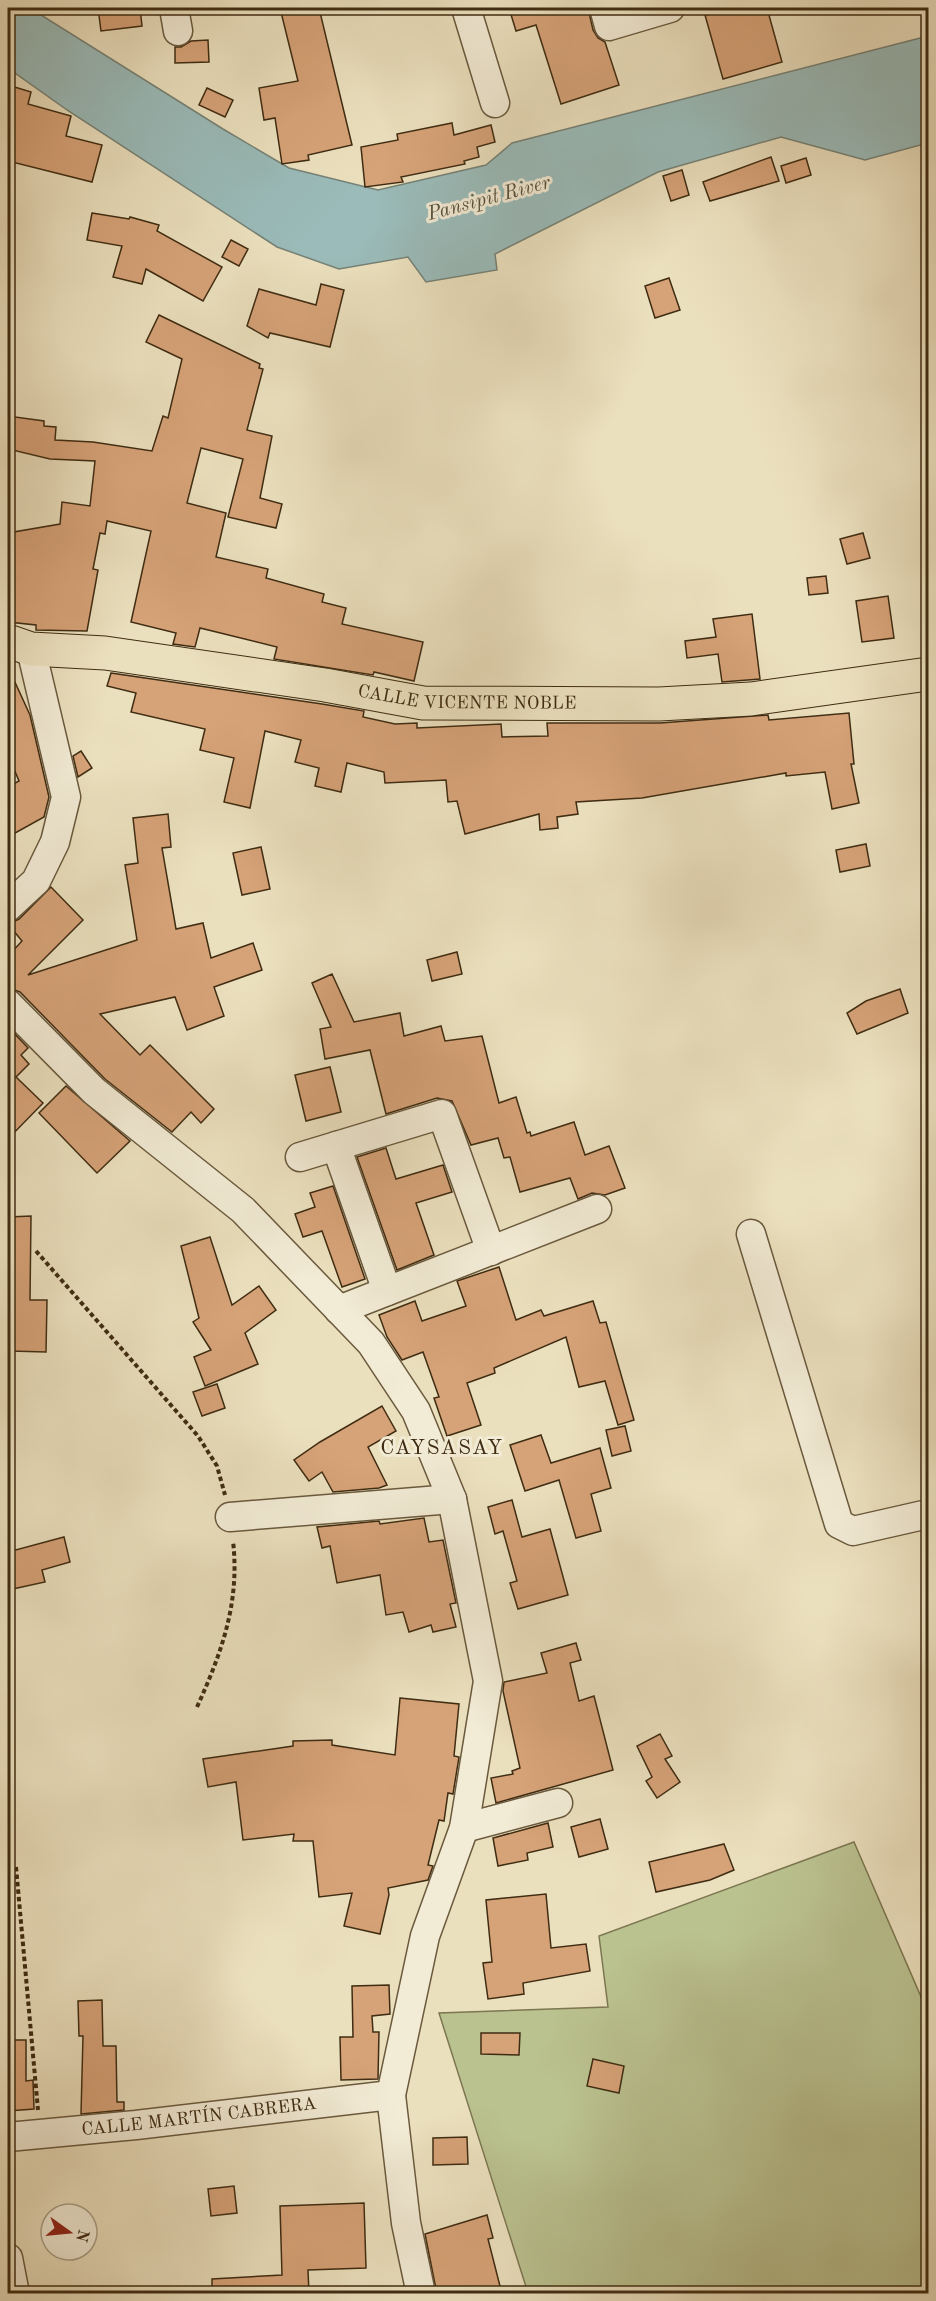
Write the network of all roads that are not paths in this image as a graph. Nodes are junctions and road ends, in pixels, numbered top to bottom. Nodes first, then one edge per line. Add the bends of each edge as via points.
1 (466, 8) edge
2 (604, 8) edge
3 (670, 8) edge
4 (495, 103) dead end
5 (20, 645) edge
6 (928, 674) edge
7 (8, 907) edge
8 (8, 1004) edge
9 (336, 1146) junction
10 (300, 1157) dead end
11 (597, 1209) dead end
12 (751, 1234) dead end
13 (491, 1251) junction
14 (387, 1291) junction
15 (339, 1310) junction
16 (452, 1499) junction
17 (928, 1514) edge
18 (231, 1517) road end
19 (558, 1803) dead end
20 (464, 1828) junction
21 (391, 2095) junction
22 (8, 2137) edge
23 (8, 2258) edge
24 (15, 2294) edge
25 (421, 2294) edge

1 - 4 street
2 - 3 street via 609,26
5 - 6 main road, CALLE VICENTE NOBLE via 105,652 423,703 659,704 751,699
5 - 7 street via 66,797 55,842 36,881
8 - 15 street via 94,1091 243,1210
9 - 10 street
9 - 13 street via 442,1114
9 - 14 street
11 - 13 street
12 - 17 street via 839,1524 854,1531
13 - 14 street
14 - 15 street
15 - 16 street via 372,1343 416,1411
16 - 18 street
16 - 20 street via 488,1681
19 - 20 street
20 - 21 street via 425,1936
21 - 22 street, CALLE MARTÍN CABRERA
21 - 25 street via 406,2223
23 - 24 street

